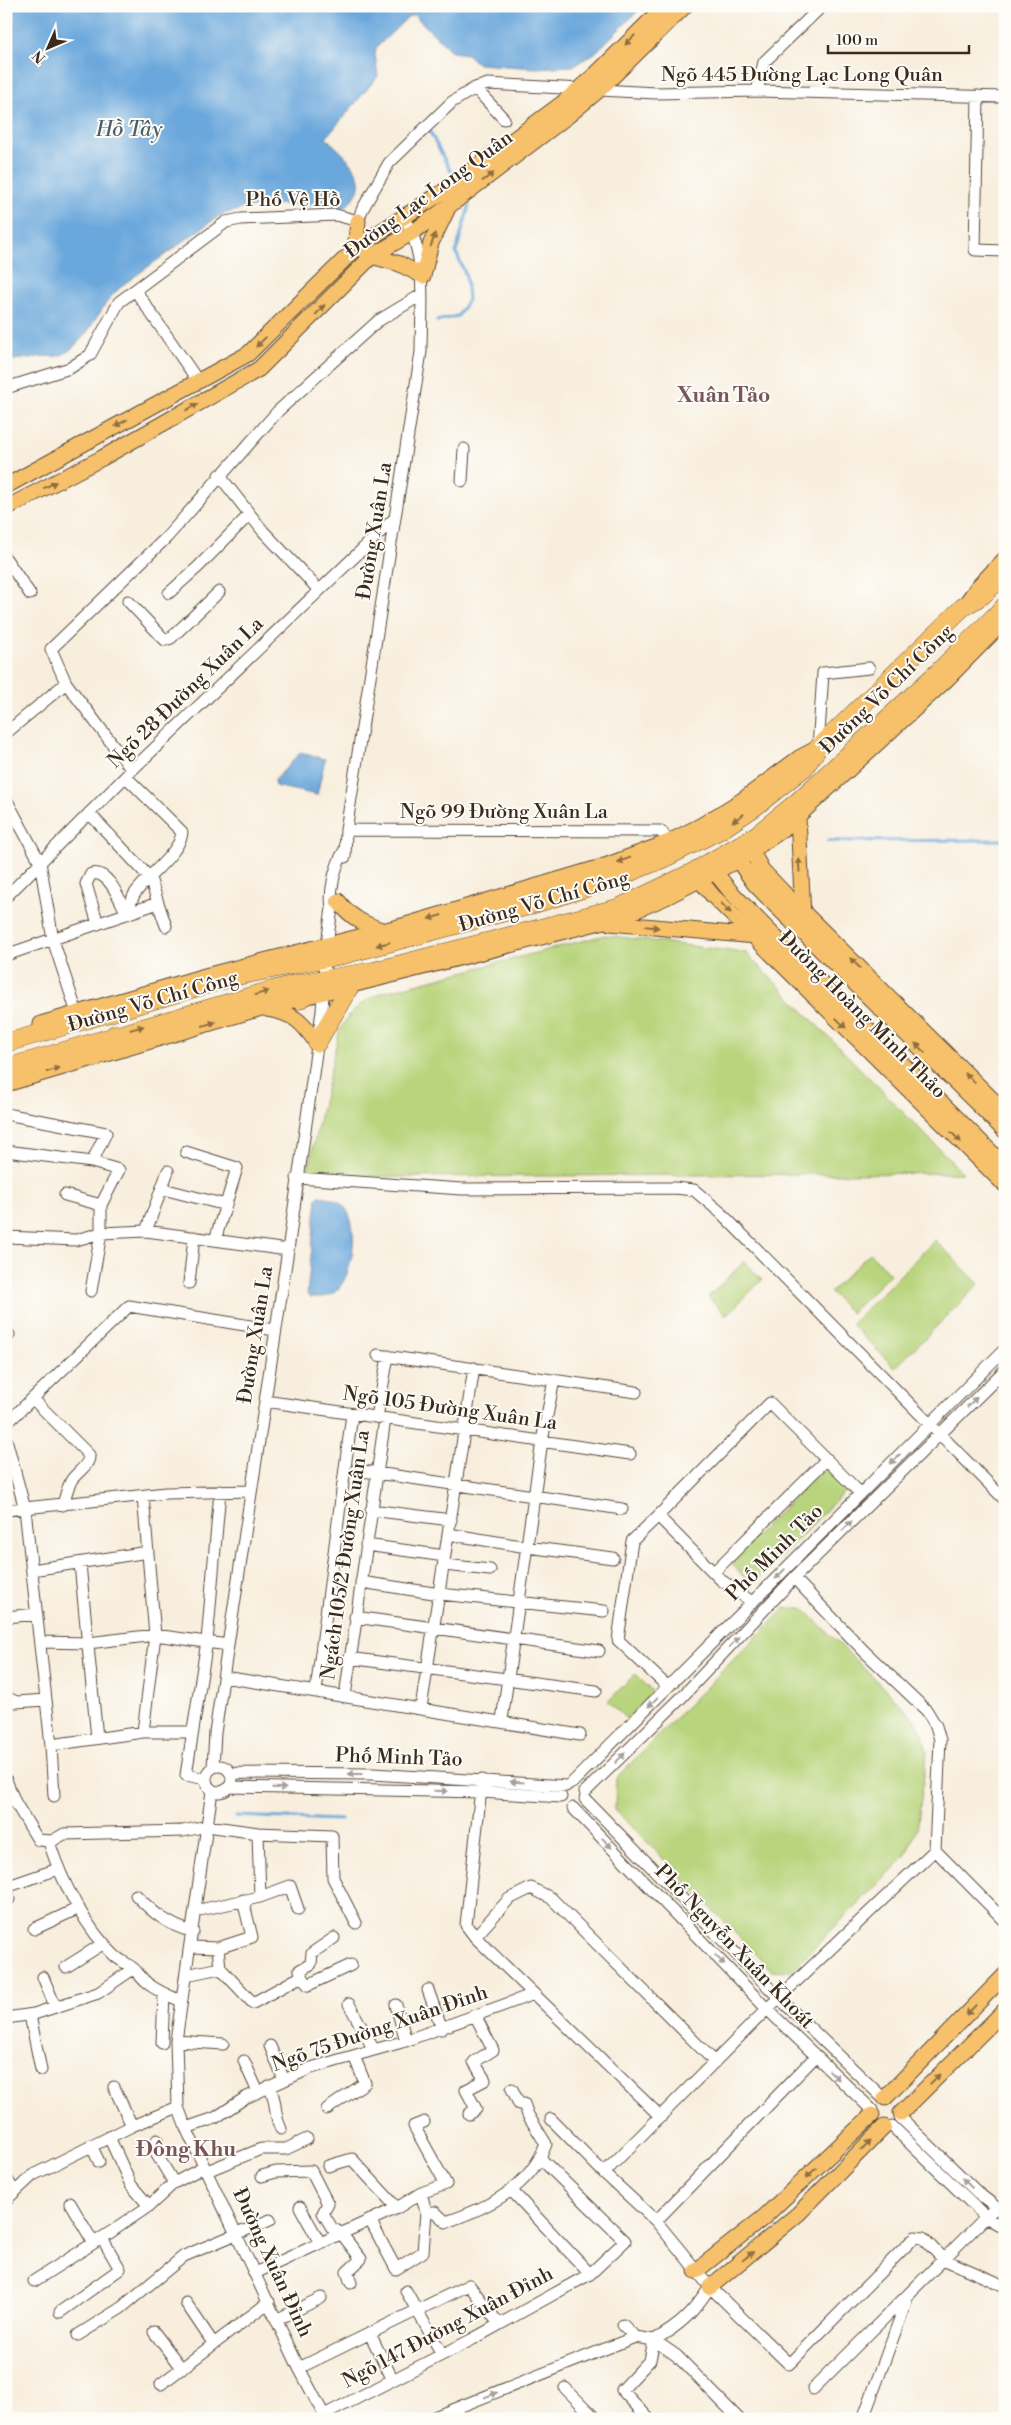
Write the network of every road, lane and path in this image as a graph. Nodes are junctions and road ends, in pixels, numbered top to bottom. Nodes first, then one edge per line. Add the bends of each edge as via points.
1 (665, 6) edge
2 (685, 6) edge
3 (822, 6) edge
4 (475, 88) junction
5 (580, 89) junction
6 (600, 89) junction
7 (757, 91) junction
8 (978, 96) junction
9 (1005, 97) edge
10 (504, 119) dead end
11 (449, 206) junction
12 (405, 218) junction
13 (358, 221) junction
14 (413, 232) junction
15 (358, 246) junction
16 (1005, 251) edge
17 (372, 256) junction
18 (422, 276) junction
19 (135, 290) junction
20 (421, 295) junction
21 (198, 381) junction
22 (6, 388) edge
23 (464, 449) dead end
24 (219, 475) junction
25 (462, 481) dead end
26 (6, 486) edge
27 (6, 508) edge
28 (249, 515) junction
29 (395, 518) junction
30 (6, 559) edge
31 (1005, 559) edge
32 (1005, 574) edge
33 (319, 590) junction
34 (219, 592) dead end
35 (169, 593) dead end
36 (30, 594) dead end
37 (128, 601) dead end
38 (1005, 606) edge
39 (963, 607) junction
40 (1005, 620) edge
41 (869, 668) dead end
42 (66, 683) junction
43 (6, 733) edge
44 (818, 748) junction
45 (129, 774) junction
46 (6, 799) edge
47 (89, 814) junction
48 (784, 824) junction
49 (346, 830) junction
50 (665, 837) junction
51 (742, 851) junction
52 (40, 862) junction
53 (712, 868) junction
54 (696, 876) junction
55 (150, 878) junction
56 (648, 894) junction
57 (6, 897) edge
58 (158, 903) junction
59 (335, 904) junction
60 (803, 911) junction
61 (127, 914) junction
62 (612, 920) junction
63 (98, 924) junction
64 (166, 926) dead end
65 (384, 931) junction
66 (803, 934) junction
67 (754, 935) junction
68 (775, 937) junction
69 (53, 940) junction
70 (350, 940) joint
71 (326, 953) junction
72 (6, 955) edge
73 (279, 962) junction
74 (396, 969) junction
75 (353, 981) junction
76 (324, 986) junction
77 (299, 1000) joint
78 (261, 1008) junction
79 (77, 1013) junction
80 (6, 1034) edge
81 (115, 1034) junction
82 (6, 1043) edge
83 (317, 1043) junction
84 (95, 1058) junction
85 (6, 1068) edge
86 (6, 1084) edge
87 (1005, 1112) edge
88 (6, 1114) edge
89 (1005, 1131) edge
90 (6, 1151) edge
91 (186, 1152) dead end
92 (982, 1153) junction
93 (92, 1162) junction
94 (1005, 1166) edge
95 (168, 1171) dead end
96 (297, 1178) junction
97 (1005, 1185) edge
98 (163, 1188) junction
99 (65, 1195) dead end
100 (101, 1205) junction
101 (226, 1205) junction
102 (146, 1231) junction
103 (101, 1233) junction
104 (6, 1237) edge
105 (194, 1237) junction
106 (215, 1240) junction
107 (288, 1250) junction
108 (189, 1283) dead end
109 (91, 1291) dead end
110 (275, 1330) junction
111 (1005, 1349) edge
112 (474, 1368) junction
113 (1005, 1370) edge
114 (554, 1380) junction
115 (636, 1392) dead end
116 (33, 1399) junction
117 (265, 1401) junction
118 (352, 1414) junction
119 (381, 1418) junction
120 (6, 1424) edge
121 (930, 1425) junction
122 (463, 1430) junction
123 (940, 1435) junction
124 (6, 1439) edge
125 (542, 1441) junction
126 (630, 1454) dead end
127 (827, 1459) junction
128 (356, 1470) dead end
129 (377, 1473) junction
130 (456, 1485) junction
131 (220, 1491) junction
132 (251, 1491) junction
133 (860, 1493) junction
134 (143, 1496) junction
135 (534, 1496) junction
136 (1005, 1500) edge
137 (62, 1505) junction
138 (26, 1509) junction
139 (622, 1509) dead end
140 (6, 1510) edge
141 (371, 1510) junction
142 (658, 1516) junction
143 (451, 1520) junction
144 (448, 1534) junction
145 (366, 1545) junction
146 (527, 1547) junction
147 (148, 1552) junction
148 (614, 1558) dead end
149 (445, 1560) junction
150 (80, 1564) junction
151 (32, 1570) junction
152 (490, 1570) dead end
153 (714, 1572) junction
154 (794, 1578) junction
155 (361, 1582) junction
156 (440, 1594) junction
157 (520, 1601) junction
158 (752, 1602) junction
159 (604, 1611) dead end
160 (37, 1614) junction
161 (6, 1617) edge
162 (356, 1617) junction
163 (434, 1629) junction
164 (155, 1635) junction
165 (514, 1639) junction
166 (207, 1641) junction
167 (40, 1642) junction
168 (88, 1643) junction
169 (228, 1644) junction
170 (599, 1651) dead end
171 (349, 1658) junction
172 (427, 1669) junction
173 (224, 1677) junction
174 (509, 1679) junction
175 (668, 1687) junction
176 (316, 1691) junction
177 (596, 1691) dead end
178 (6, 1696) edge
179 (345, 1696) junction
180 (46, 1700) junction
181 (421, 1708) junction
182 (502, 1720) junction
183 (143, 1732) junction
184 (192, 1732) junction
185 (580, 1735) dead end
186 (97, 1738) junction
187 (51, 1745) junction
188 (213, 1767) junction
189 (231, 1773) junction
190 (206, 1779) junction
191 (6, 1780) edge
192 (482, 1780) junction
193 (569, 1784) junction
194 (230, 1788) junction
195 (212, 1791) junction
196 (481, 1792) junction
197 (585, 1795) junction
198 (54, 1796) dead end
199 (561, 1797) junction
200 (573, 1808) junction
201 (207, 1826) junction
202 (258, 1833) junction
203 (52, 1840) junction
204 (935, 1850) junction
205 (58, 1869) junction
206 (6, 1888) edge
207 (136, 1895) dead end
208 (260, 1897) junction
209 (6, 1900) edge
210 (243, 1900) junction
211 (79, 1908) junction
212 (298, 1909) dead end
213 (196, 1911) junction
214 (1005, 1921) edge
215 (356, 1923) dead end
216 (34, 1929) dead end
217 (193, 1932) junction
218 (475, 1937) junction
219 (334, 1938) dead end
220 (104, 1944) junction
221 (191, 1947) junction
222 (218, 1948) junction
223 (351, 1965) dead end
224 (66, 1967) dead end
225 (220, 1968) junction
226 (133, 1969) junction
227 (186, 1975) junction
228 (1005, 1975) edge
229 (302, 1976) junction
230 (43, 1977) dead end
231 (428, 1990) dead end
232 (164, 1994) junction
233 (534, 1994) junction
234 (779, 1998) junction
235 (180, 2001) junction
236 (348, 2004) dead end
237 (396, 2005) dead end
238 (55, 2006) junction
239 (767, 2009) junction
240 (1005, 2010) edge
241 (30, 2014) junction
242 (476, 2017) junction
243 (6, 2018) edge
244 (442, 2029) junction
245 (176, 2041) junction
246 (406, 2041) junction
247 (162, 2043) dead end
248 (223, 2044) dead end
249 (270, 2046) dead end
250 (374, 2050) junction
251 (354, 2056) junction
252 (815, 2057) junction
253 (244, 2061) dead end
254 (716, 2062) junction
255 (41, 2070) dead end
256 (284, 2080) junction
257 (269, 2086) junction
258 (114, 2087) dead end
259 (512, 2089) dead end
260 (258, 2092) junction
261 (884, 2098) junction
262 (178, 2107) junction
263 (326, 2109) dead end
264 (872, 2113) junction
265 (469, 2114) dead end
266 (661, 2117) junction
267 (551, 2119) dead end
268 (894, 2121) junction
269 (424, 2122) dead end
270 (132, 2126) junction
271 (186, 2128) junction
272 (281, 2130) dead end
273 (564, 2133) junction
274 (110, 2137) junction
275 (307, 2139) dead end
276 (157, 2140) dead end
277 (546, 2144) junction
278 (91, 2146) junction
279 (540, 2159) junction
280 (99, 2162) dead end
281 (328, 2166) dead end
282 (206, 2169) junction
283 (604, 2173) junction
284 (262, 2176) dead end
285 (6, 2178) edge
286 (174, 2183) junction
287 (512, 2191) junction
288 (421, 2193) junction
289 (10, 2195) edge
290 (70, 2203) dead end
291 (149, 2206) junction
292 (300, 2207) dead end
293 (397, 2208) junction
294 (1000, 2211) edge
295 (426, 2212) junction
296 (987, 2218) junction
297 (270, 2220) dead end
298 (370, 2220) junction
299 (656, 2221) junction
300 (1005, 2228) edge
301 (236, 2233) junction
302 (341, 2233) junction
303 (97, 2240) junction
304 (320, 2243) junction
305 (943, 2259) junction
306 (696, 2271) junction
307 (255, 2273) junction
308 (590, 2274) junction
309 (34, 2281) dead end
310 (351, 2283) dead end
311 (1005, 2286) edge
312 (710, 2287) junction
313 (406, 2291) dead end
314 (321, 2298) dead end
315 (907, 2298) junction
316 (269, 2302) junction
317 (186, 2303) dead end
318 (419, 2310) junction
319 (60, 2312) dead end
320 (278, 2319) junction
321 (499, 2324) junction
322 (623, 2326) dead end
323 (154, 2332) dead end
324 (370, 2334) junction
325 (78, 2335) dead end
326 (636, 2338) junction
327 (654, 2340) junction
328 (213, 2343) junction
329 (442, 2354) junction
330 (299, 2368) junction
331 (182, 2369) junction
332 (393, 2380) junction
333 (161, 2384) dead end
334 (565, 2388) dead end
335 (813, 2390) dead end
336 (325, 2417) edge
337 (429, 2419) edge
338 (596, 2419) edge
339 (649, 2419) edge
340 (739, 2419) edge
341 (863, 2419) edge

1 -> 5 main road, Đường Lạc Long Quân
2 - 6 main road, Đường Lạc Long Quân
3 - 7 street via 764,62
4 - 5 street, Phố Vệ Hồ via 488,84
4 - 10 street
4 - 13 street, Phố Vệ Hồ via 452,102 389,163
5 - 6 street, Ngõ 445 Đường Lạc Long Quân
5 - 12 main road, Đường Lạc Long Quân
6 - 7 street, Ngõ 445 Đường Lạc Long Quân via 696,94
11 -> 6 main road, Đường Lạc Long Quân
7 - 8 street, Ngõ 445 Đường Lạc Long Quân
8 - 9 street, Ngõ 445 Đường Lạc Long Quân
8 - 16 street via 975,250
11 - 14 main road, Đường Lạc Long Quân
18 -> 11 main road via 434,235
12 - 14 street, Đường Xuân La
12 - 15 main road, Đường Lạc Long Quân
13 - 15 main road
13 - 19 street, Phố Vệ Hồ via 336,215 234,220 220,226
14 - 17 main road, Đường Lạc Long Quân
14 - 18 street, Đường Xuân La
15 - 17 main road
15 -> 21 main road, Đường Lạc Long Quân via 248,354
17 - 18 main road via 400,264
27 -> 17 main road, Đường Lạc Long Quân via 102,458 258,369
18 - 20 street, Đường Xuân La
19 - 21 street
19 - 22 street, Phố Vệ Hồ via 113,310 90,355 70,368
20 - 24 street via 378,321 278,411
20 - 29 street, Đường Xuân La via 421,352
21 -> 26 main road, Đường Lạc Long Quân
23 - 25 street
24 - 28 street
24 - 42 street via 167,537 51,649
28 - 33 street
28 - 35 street
29 - 33 street, Ngõ 28 Đường Xuân La
29 - 49 street, Đường Xuân La
30 - 36 street
31 - 39 main road, Đường Võ Chí Công via 976,588
32 - 39 highway, Đường Võ Chí Công via 983,595
33 - 45 street, Ngõ 28 Đường Xuân La
34 - 37 street via 165,640
38 - 48 highway, Đường Võ Chí Công via 848,757
39 - 44 highway, Đường Võ Chí Công
40 - 48 main road, Đường Võ Chí Công via 938,687
41 - 44 street via 823,673
42 - 43 street
42 - 45 street
44 - 50 main road, Đường Võ Chí Công via 798,758 734,806 702,825
44 -> 71 highway, Đường Võ Chí Công via 805,767 755,807 707,838 659,861 609,881 528,906
45 - 47 street, Ngõ 28 Đường Xuân La
45 - 55 street via 182,832 177,845
46 - 52 street
47 - 52 street, Ngõ 28 Đường Xuân La
47 - 55 street
48 - 51 highway, Đường Võ Chí Công
60 -> 48 main road
49 - 50 street, Ngõ 99 Đường Xuân La
49 - 59 street, Đường Xuân La via 346,862
50 -> 65 main road, Đường Võ Chí Công via 572,877
51 - 53 highway, Đường Võ Chí Công
51 - 60 main road, Đường Hoàng Minh Thảo
51 - 66 main road, Đường Hoàng Minh Thảo via 754,883
52 - 57 street, Ngõ 28 Đường Xuân La
52 - 69 street
53 - 54 highway, Đường Võ Chí Công
53 - 68 main road, Đường Hoàng Minh Thảo
54 - 56 highway, Đường Võ Chí Công
54 - 62 main road, Đường Võ Chí Công
54 -> 67 main road, Đường Hoàng Minh Thảo
55 - 58 street
55 - 61 street via 134,895
56 - 62 highway
56 - 74 highway, Đường Võ Chí Công via 618,908
58 - 61 street
58 - 64 street
59 - 65 main road via 361,923
59 - 71 street, Đường Xuân La
60 - 66 main road
87 -> 60 main road, Đường Hoàng Minh Thảo
61 - 63 street
61 - 63 street via 105,876 91,874 86,884
62 -> 67 main road
62 - 74 main road, Đường Võ Chí Công
63 - 69 street
65 - 70 main road, Đường Võ Chí Công
89 -> 66 main road, Đường Hoàng Minh Thảo
67 - 68 main road
67 -> 92 main road, Đường Hoàng Minh Thảo
68 - 92 main road, Đường Hoàng Minh Thảo
69 - 72 street
69 - 79 street
70 - 71 highway
71 - 73 highway, Đường Võ Chí Công
71 - 76 street, Đường Xuân La
73 - 79 main road, Đường Võ Chí Công
73 - 82 highway, Đường Võ Chí Công
74 - 75 highway, Đường Võ Chí Công
75 - 76 highway, Đường Võ Chí Công
75 - 83 highway
76 - 77 highway
81 -> 76 highway, Đường Võ Chí Công via 288,986
76 - 83 street, Đường Xuân La
77 - 78 main road, Đường Võ Chí Công
78 - 83 main road via 284,1012 300,1021
84 -> 78 main road, Đường Võ Chí Công
79 - 80 main road, Đường Võ Chí Công
81 - 84 highway
81 - 85 highway, Đường Võ Chí Công
83 - 96 street, Đường Xuân La
86 -> 84 main road, Đường Võ Chí Công
88 - 93 street via 106,1133
90 - 93 street
91 - 101 street via 238,1168
92 - 94 main road, Đường Hoàng Minh Thảo
92 - 97 main road, Đường Hoàng Minh Thảo
93 - 100 street via 119,1170
95 - 98 street
96 - 107 street, Đường Xuân La
96 - 121 street via 462,1189 686,1188 698,1193 720,1212
98 - 101 street
98 - 102 street
99 - 100 street
100 - 103 street
101 - 106 street
102 - 103 street
102 - 105 street
103 - 104 street via 76,1240
103 - 109 street
105 - 106 street
105 - 108 street
106 - 107 street
107 - 110 street, Đường Xuân La
110 - 116 street via 129,1306
110 - 117 street, Đường Xuân La
111 - 121 street, Phố Minh Tảo
112 - 114 street
112 - 119 street, Ngách 105/2 Đường Xuân La via 383,1355
112 - 122 street
123 -> 113 street, Phố Minh Tảo
114 - 115 street
114 - 125 street
116 - 120 street
116 - 137 street via 89,1455 87,1464 67,1488
117 - 118 street, Ngõ 105 Đường Xuân La
117 - 132 street, Đường Xuân La
118 - 119 street, Ngõ 105 Đường Xuân La
118 - 176 street
119 - 122 street, Ngõ 105 Đường Xuân La
119 - 129 street, Ngách 105/2 Đường Xuân La
121 - 123 street
121 -> 133 street, Phố Minh Tảo
122 - 125 street, Ngõ 105 Đường Xuân La
122 - 130 street
123 - 136 street
154 -> 123 street, Phố Minh Tảo
124 - 138 street
125 - 126 street, Ngõ 105 Đường Xuân La
125 - 135 street
127 - 133 street
127 - 142 street via 770,1403
127 - 153 street
128 - 129 street
129 - 130 street
129 - 141 street, Ngách 105/2 Đường Xuân La
130 - 135 street
130 - 143 street
131 - 132 street
131 - 134 street
131 - 166 street
132 - 169 street, Đường Xuân La
133 -> 158 street, Phố Minh Tảo
134 - 137 street
134 - 147 street
135 - 139 street
135 - 146 street
137 - 138 street
138 - 140 street
138 - 151 street
141 - 143 street
141 - 145 street, Ngách 105/2 Đường Xuân La
142 - 153 street
142 - 175 street via 632,1541 618,1640
143 - 144 street
144 - 146 street
144 - 149 street
145 - 149 street
145 - 155 street, Ngách 105/2 Đường Xuân La
146 - 148 street
146 - 157 street
147 - 150 street
147 - 164 street
149 - 152 street
149 - 156 street
150 - 151 street
150 - 168 street
151 - 160 street
153 - 158 street
197 -> 154 street, Phố Minh Tảo
154 - 204 street via 927,1711 936,1726 940,1740
155 - 156 street
155 - 162 street, Ngách 105/2 Đường Xuân La
156 - 157 street
156 - 163 street
157 - 159 street
157 - 165 street
158 - 175 street, Phố Minh Tảo
160 - 161 street
160 - 167 street
162 - 163 street
162 - 171 street, Ngách 105/2 Đường Xuân La
163 - 165 street
163 - 172 street
164 - 166 street
164 - 168 street
164 - 183 street
165 - 170 street
165 - 174 street
166 - 169 street
166 - 184 street
167 - 168 street
167 - 180 street
168 - 186 street
169 - 173 street, Đường Xuân La
171 - 172 street
171 - 179 street, Ngách 105/2 Đường Xuân La
172 - 174 street
172 - 181 street
173 - 176 street, Ngách 105/2 Đường Xuân La
173 - 188 street, Đường Xuân La
174 - 177 street
174 - 182 street
175 -> 193 street, Phố Minh Tảo
176 - 179 street, Ngách 105/2 Đường Xuân La
178 - 180 street via 16,1702
179 - 181 street, Ngách 105/2 Đường Xuân La
180 - 187 street
181 - 182 street, Ngách 105/2 Đường Xuân La
182 - 185 street, Ngách 105/2 Đường Xuân La
183 - 184 street
183 - 186 street
184 - 190 street via 186,1775
186 - 187 street
187 - 198 street
188 - 189 street via 224,1767
188 - 190 street
192 -> 189 street, Phố Minh Tảo via 373,1774
189 - 194 street via 233,1782
190 - 195 street
191 - 203 street via 38,1840
193 -> 192 street, Phố Minh Tảo
192 - 196 street
193 - 197 street via 582,1786
193 - 199 street
194 - 195 street via 220,1793
194 -> 196 street, Phố Minh Tảo
195 - 201 street
196 - 199 street, Phố Minh Tảo
196 - 218 street via 466,1925
197 - 200 street via 582,1804
197 - 234 street
199 - 200 street via 564,1804
200 -> 239 street, Phố Nguyễn Xuân Khoát
201 - 202 street
201 - 203 street via 182,1831 64,1834
201 - 213 street, Đường Xuân Đỉnh
202 - 208 street
202 - 215 street via 332,1836 333,1878
203 - 205 street via 50,1845
204 - 214 street
204 - 234 street
205 - 206 street
205 - 211 street
206 - 209 street via 9,1898
207 - 217 street via 153,1913 174,1926
208 - 210 street
208 - 212 street via 290,1886
210 - 213 street
210 - 222 street via 252,1937
211 - 216 street
211 - 220 street
213 - 217 street, Đường Xuân Đỉnh
217 - 221 street, Đường Xuân Đỉnh
218 - 233 street
218 - 254 street via 508,1900 531,1888 539,1891 550,1898
219 - 229 street via 312,1953 311,1964 300,1970
220 - 224 street
220 - 226 street
221 - 222 street
221 - 227 street, Đường Xuân Đỉnh
222 - 225 street
223 - 229 street via 308,1985
225 - 227 street
225 - 229 street via 253,2003
226 - 232 street via 146,1983
226 - 238 street via 98,1993
227 - 235 street, Đường Xuân Đỉnh
228 -> 261 main road
230 - 238 street
231 - 244 street
232 - 235 street
232 - 247 street
233 - 242 street, Ngõ 75 Đường Xuân Đỉnh
233 - 266 street
234 - 239 street
234 - 261 street
235 - 245 street, Đường Xuân Đỉnh
236 - 250 street
237 - 246 street
238 - 241 street
239 - 252 street, Phố Nguyễn Xuân Khoát
239 - 254 street
268 -> 240 main road
241 - 243 street
241 - 255 street
242 - 244 street, Ngõ 75 Đường Xuân Đỉnh
242 - 265 street via 493,2050 474,2062 485,2080 466,2090 476,2109
244 - 246 street, Ngõ 75 Đường Xuân Đỉnh
245 - 248 street
245 - 262 street, Đường Xuân Đỉnh
246 - 250 street, Ngõ 75 Đường Xuân Đỉnh
249 - 256 street
250 - 251 street, Ngõ 75 Đường Xuân Đỉnh
251 - 256 street, Ngõ 75 Đường Xuân Đỉnh via 311,2068
251 - 263 street via 365,2083
252 -> 264 street, Phố Nguyễn Xuân Khoát
252 - 299 street
253 - 260 street
254 - 266 street
256 - 257 street, Ngõ 75 Đường Xuân Đỉnh
257 - 260 street, Ngõ 75 Đường Xuân Đỉnh
257 - 272 street via 277,2100 274,2116
258 - 270 street
259 - 277 street
260 - 271 street, Ngõ 75 Đường Xuân Đỉnh via 215,2118
261 - 264 main road via 876,2102
261 - 268 main road via 898,2104
262 - 270 street
262 - 271 street, Đường Xuân Đỉnh
264 - 268 main road via 876,2123
264 -> 306 main road via 763,2218
266 - 283 street
267 - 273 street
294 -> 268 street
268 - 296 street
312 -> 268 main road via 798,2214
269 - 288 street via 414,2126 446,2184
270 - 274 street
271 - 282 street, Đường Xuân Đỉnh
273 - 277 street
273 - 283 street
274 - 278 street
274 - 291 street via 131,2185
275 - 282 street via 286,2149 261,2150
276 - 286 street via 157,2155
277 - 279 street
278 - 280 street
278 - 289 street via 33,2174
279 - 287 street
279 - 308 street, Ngõ 147 Đường Xuân Đỉnh via 625,2241
281 - 293 street via 352,2159
282 - 286 street
282 - 301 street, Đường Xuân Đỉnh
283 - 299 street
284 - 302 street via 276,2172 311,2171 328,2204 323,2214 332,2228
285 - 289 street
286 - 291 street
287 - 295 street via 493,2203 446,2222 435,2212
287 - 308 street
288 - 293 street
288 - 295 street
290 - 303 street
291 - 303 street
292 - 304 street
293 - 298 street
294 - 296 street
295 - 298 street via 423,2252 396,2269
296 - 300 street
296 - 305 street
297 - 301 street
298 - 302 street
299 - 306 street
301 - 307 street, Đường Xuân Đỉnh
301 - 325 street via 184,2256 121,2308
302 - 304 street
302 - 310 street via 361,2259 347,2272
303 - 309 street
303 - 319 street via 120,2269
304 - 307 street
305 - 311 street
305 - 312 street via 923,2238 914,2236 789,2364
305 - 315 street
306 - 312 street
307 - 316 street, Đường Xuân Đỉnh
308 - 321 street, Ngõ 147 Đường Xuân Đỉnh
312 - 327 street via 692,2314
313 - 318 street
314 - 320 street
315 - 335 street
315 - 341 street
316 - 320 street, Đường Xuân Đỉnh
316 - 328 street
317 - 328 street
318 - 321 street via 469,2285
318 - 324 street
318 - 329 street
320 - 330 street, Đường Xuân Đỉnh
321 - 329 street, Ngõ 147 Đường Xuân Đỉnh
322 - 326 street
323 - 331 street
324 - 330 street
324 - 332 street
326 - 327 street
337 -> 326 street
327 - 339 street via 650,2360 622,2390
327 - 340 street via 677,2356
328 - 331 street
329 - 332 street, Ngõ 147 Đường Xuân Đỉnh
330 - 336 street, Đường Xuân Đỉnh
331 - 333 street
332 - 336 street, Ngõ 147 Đường Xuân Đỉnh
334 - 338 street

